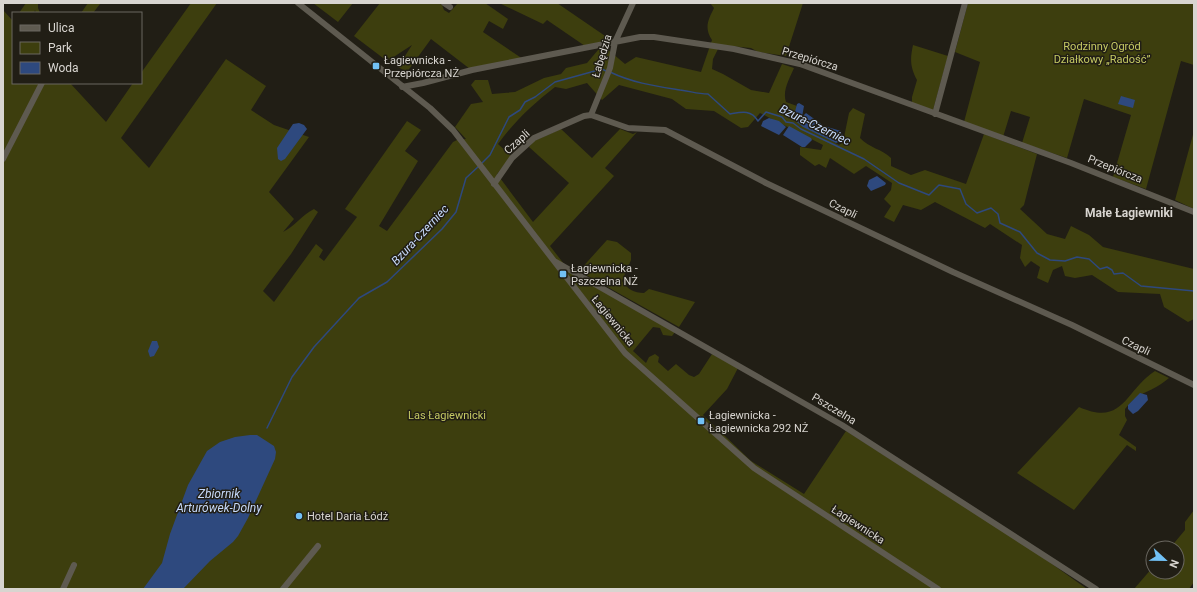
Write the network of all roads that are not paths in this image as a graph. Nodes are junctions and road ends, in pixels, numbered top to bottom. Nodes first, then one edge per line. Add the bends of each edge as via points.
1 (298, 3) edge
2 (633, 3) edge
3 (965, 3) edge
4 (615, 42) junction
5 (41, 84) edge
6 (402, 87) junction
7 (935, 114) junction
8 (591, 115) junction
9 (3, 159) edge
10 (494, 184) junction
11 (1194, 212) edge
12 (553, 260) junction
13 (1194, 385) edge
14 (318, 546) dead end
15 (74, 565) dead end
16 (63, 589) edge
17 (283, 589) edge
18 (938, 589) edge
19 (1096, 589) edge

1 - 6 street, Łagiewnicka
2 - 4 street, Łabędzia
3 - 7 street
4 - 6 street, Przepiórcza
4 - 7 street, Przepiórcza via 647,36 734,49 800,64
4 - 8 street, Łabędzia via 610,68
5 - 9 street
6 - 10 street, Łagiewnicka via 448,125
7 - 11 street, Przepiórcza via 1071,163
8 - 10 street, Czapli via 534,138 512,158
8 - 13 street, Czapli via 628,128 665,130 766,183 953,272 1072,325
10 - 12 street, Łagiewnicka
12 - 18 street, Łagiewnicka via 619,346 738,455 761,473
12 - 19 street, Pszczelna via 842,425
14 - 17 street
15 - 16 street

